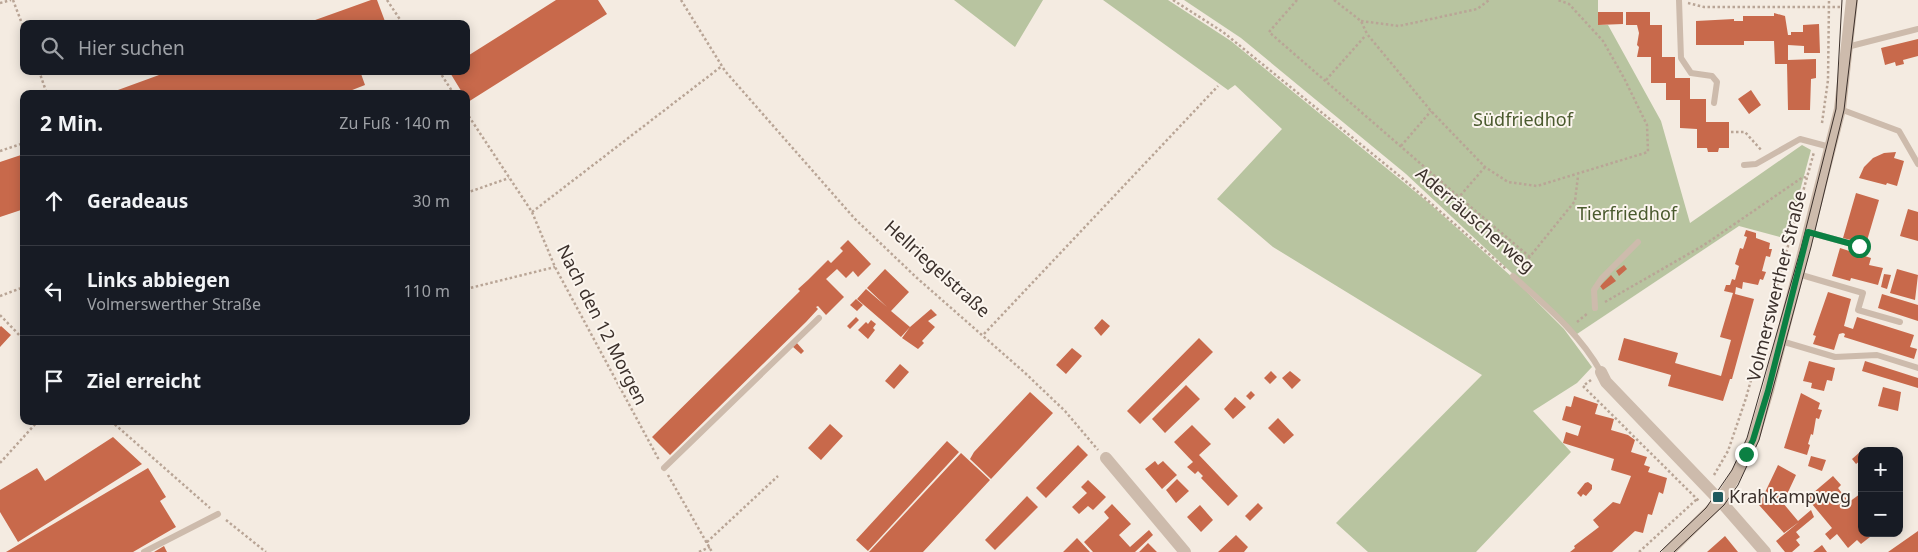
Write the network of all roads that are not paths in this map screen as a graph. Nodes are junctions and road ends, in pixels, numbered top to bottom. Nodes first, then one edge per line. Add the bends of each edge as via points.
1 (1680, 0) edge
2 (1851, 4) edge
3 (1918, 29) edge
4 (1847, 47) junction
5 (1714, 103) dead end
6 (1840, 108) junction
7 (1830, 147) junction
8 (1918, 164) edge
9 (1744, 165) dead end
10 (1808, 232) junction
11 (1638, 242) dead end
12 (1859, 246) dead end
13 (1798, 274) junction
14 (1514, 276) road end
15 (1595, 308) road end
16 (818, 318) dead end
17 (1900, 322) dead end
18 (1781, 341) junction
19 (1918, 368) edge
20 (1601, 372) joint
21 (1106, 458) road end
22 (664, 468) road end
23 (1720, 501) junction
24 (218, 514) road end
25 (144, 552) edge
26 (1185, 552) edge
27 (1668, 552) edge
28 (1764, 552) edge

1 - 5 lane via 1681,58 1691,73 1712,76 1717,82
2 - 4 street, Volmerswerther Straße
3 - 4 lane
4 - 6 street, Volmerswerther Straße
6 - 7 street, Volmerswerther Straße
6 - 8 lane via 1899,131
7 - 9 lane via 1800,139 1756,164
7 - 10 street, Volmerswerther Straße
10 - 12 lane
10 - 13 street, Volmerswerther Straße
11 - 15 lane via 1594,290
13 - 17 lane via 1863,293 1858,310
13 - 18 street, Volmerswerther Straße
14 - 20 lane, Aderräuscherweg via 1569,328
16 - 22 lane
18 - 19 lane via 1835,357 1877,355
18 - 23 street, Volmerswerther Straße via 1753,440 1738,473
20 - 23 street, Aderräuscherweg via 1606,382
21 - 26 street
23 - 27 street, Volmerswerther Straße
23 - 28 street
24 - 25 lane

